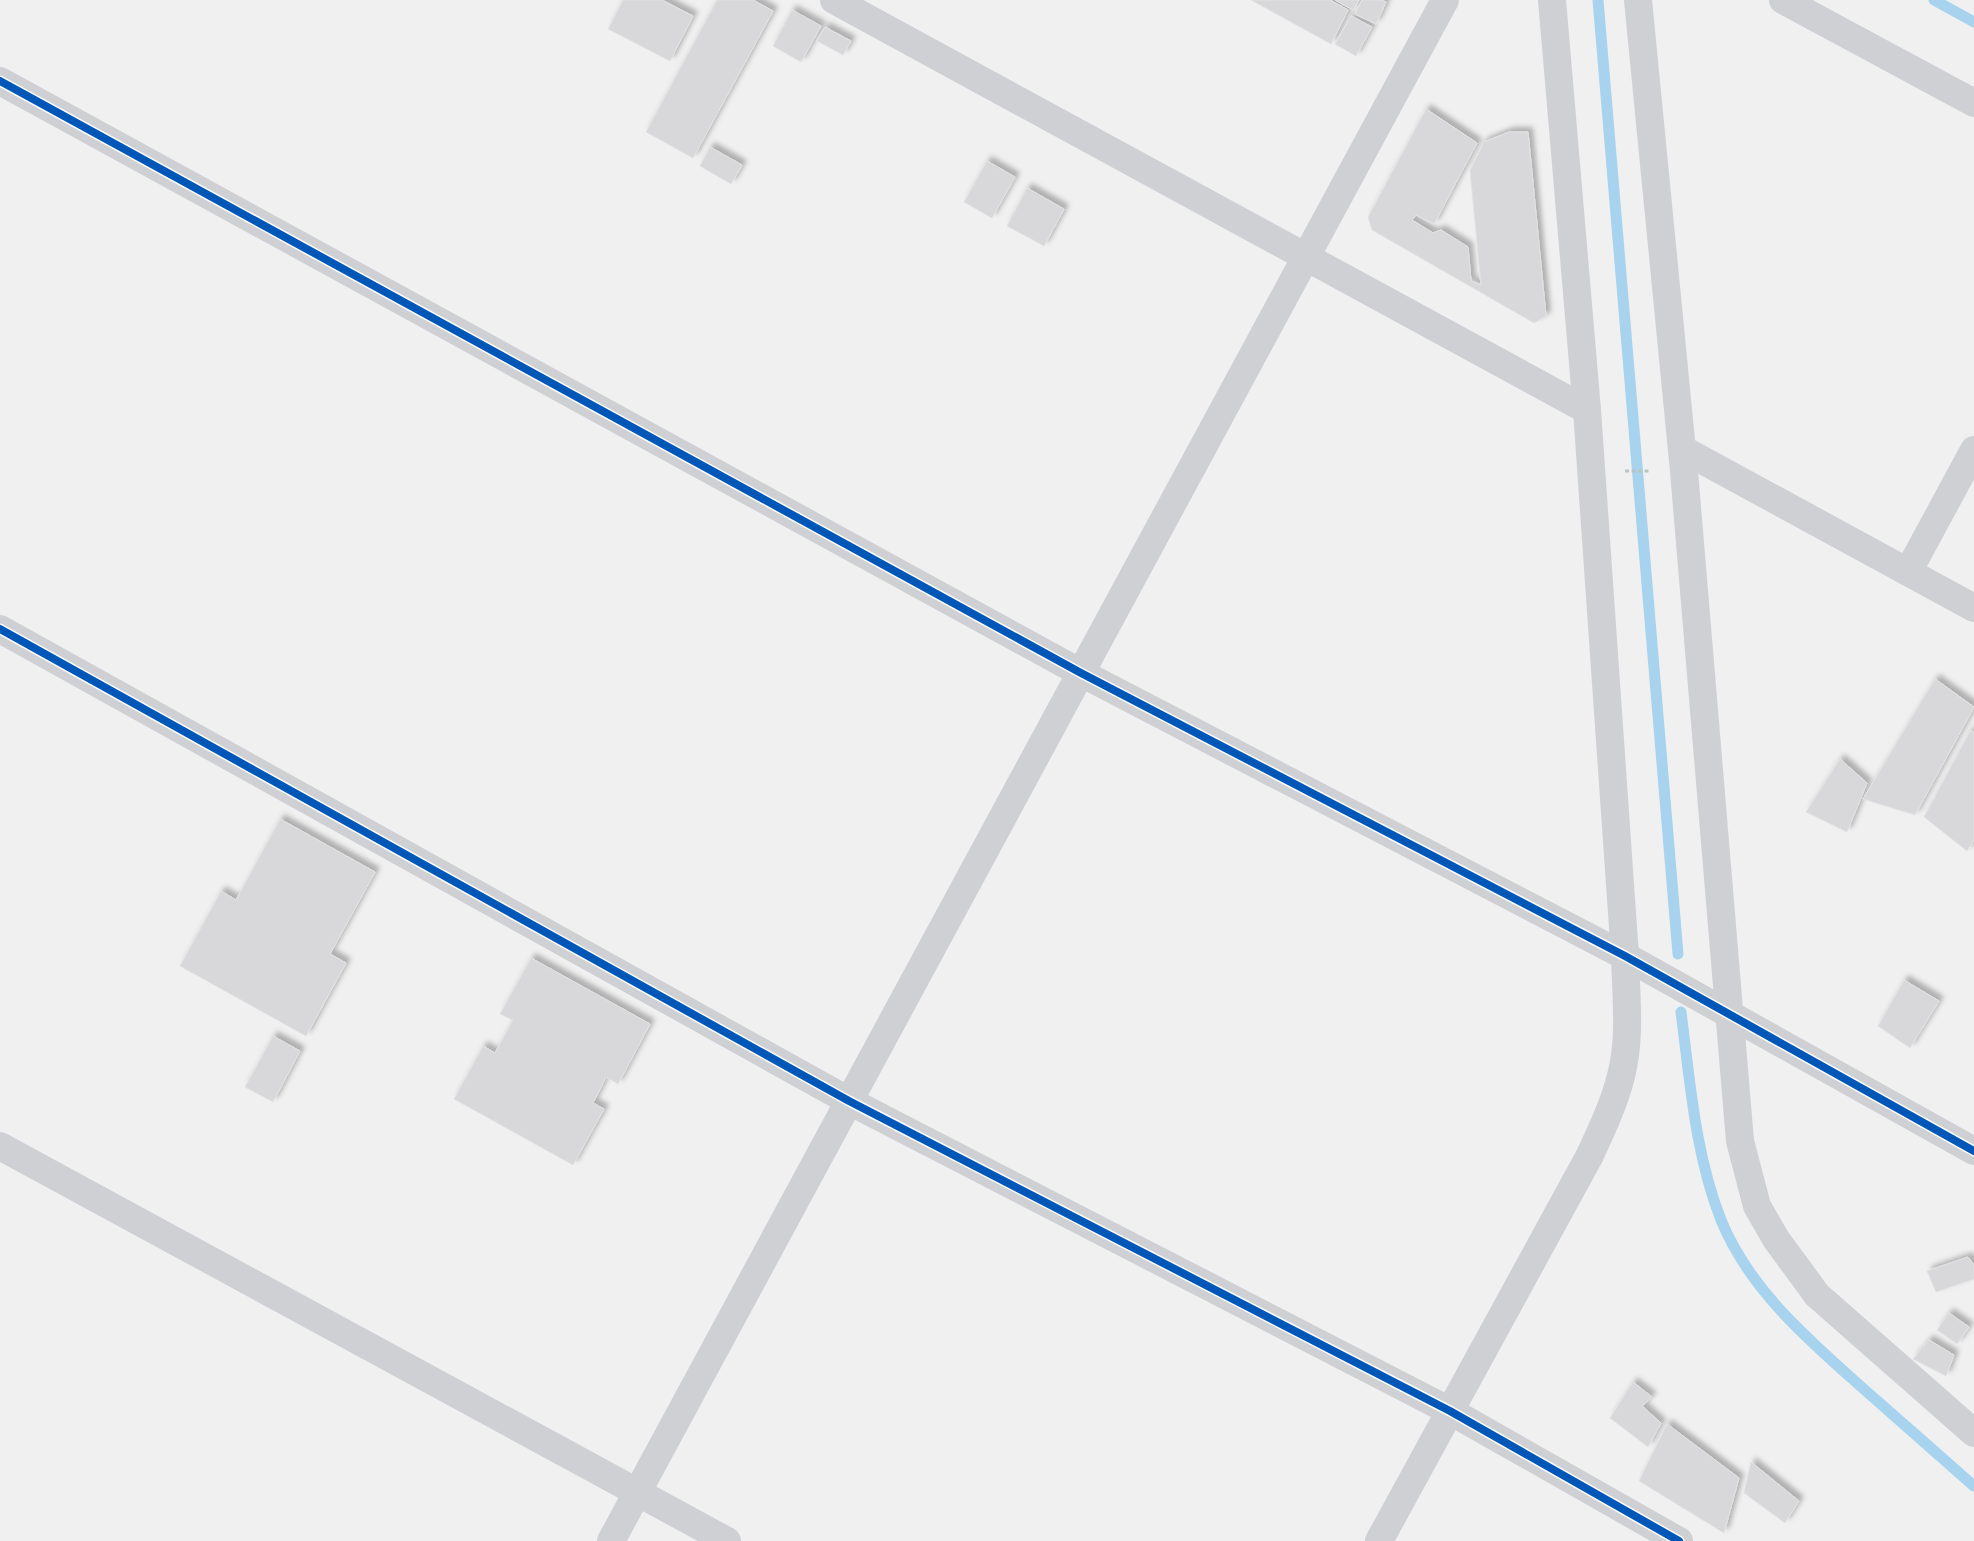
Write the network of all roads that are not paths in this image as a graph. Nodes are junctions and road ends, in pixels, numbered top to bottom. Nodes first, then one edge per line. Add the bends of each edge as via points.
1 (834, 0) edge
2 (1445, 0) edge
3 (1552, 0) edge
4 (1638, 0) edge
5 (1782, 0) edge
6 (0, 81) edge
7 (1974, 103) edge
8 (1306, 257) junction
9 (1587, 410) junction
10 (1682, 449) junction
11 (1974, 450) edge
12 (1908, 572) junction
13 (1974, 608) edge
14 (0, 629) edge
15 (1081, 673) junction
16 (1634, 961) junction
17 (1727, 1014) junction
18 (849, 1101) junction
19 (0, 1146) edge
20 (1974, 1151) edge
21 (1450, 1411) junction
22 (1974, 1433) edge
23 (637, 1492) junction
24 (611, 1541) edge
25 (728, 1541) edge
26 (1379, 1541) edge
27 (1679, 1541) edge

1 - 8 street
2 - 8 street
3 - 9 street
4 - 10 street
5 - 7 street
6 - 15 street
8 - 9 street
8 - 15 street
9 - 16 street
10 - 12 street
10 - 17 street
11 - 12 street
12 - 13 street
14 - 18 street
15 - 16 street
15 - 18 street
16 - 17 street
16 - 21 street via 1622,1075 1611,1109 1590,1155
17 - 20 street
17 - 22 street via 1740,1141 1757,1206 1776,1239 1817,1295
18 - 21 street
18 - 23 street
19 - 23 street
21 - 26 street
21 - 27 street
23 - 24 street
23 - 25 street

